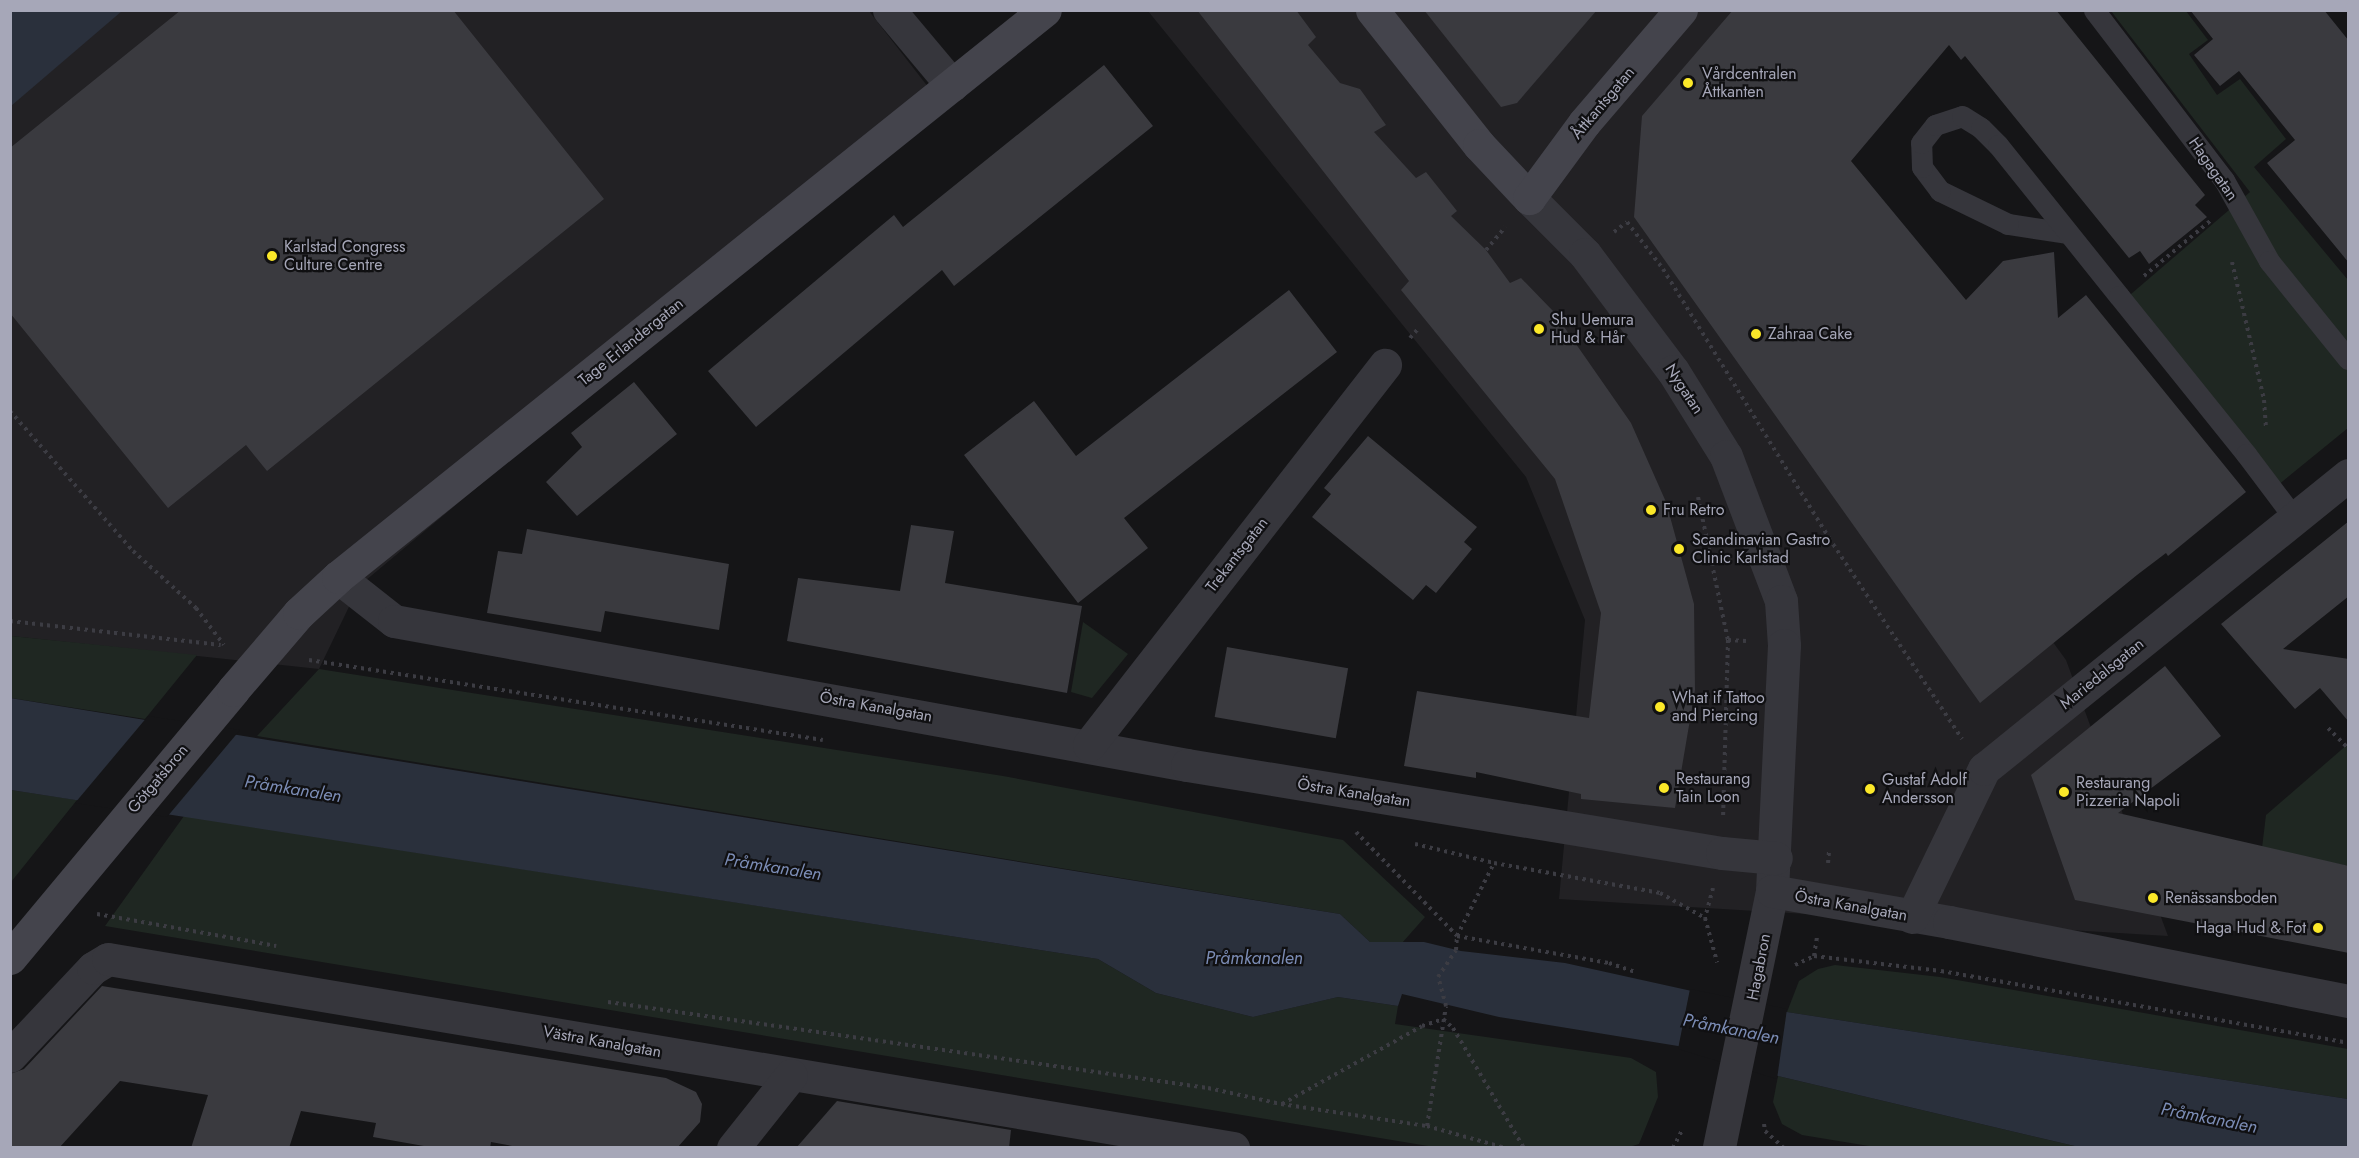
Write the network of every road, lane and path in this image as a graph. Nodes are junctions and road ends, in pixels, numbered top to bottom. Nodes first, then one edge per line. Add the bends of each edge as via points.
1 (889, 10) edge
2 (1045, 10) edge
3 (1372, 10) edge
4 (1681, 10) edge
5 (2094, 10) edge
6 (952, 85) junction
7 (1529, 198) junction
8 (2234, 198) junction
9 (2068, 233) junction
10 (1585, 254) junction
11 (2232, 256) dead end
12 (2119, 296) junction
13 (2349, 359) edge
14 (1385, 365) dead end
15 (10, 411) edge
16 (2349, 475) edge
17 (1697, 488) dead end
18 (2272, 488) junction
19 (2295, 519) junction
20 (338, 578) junction
21 (10, 621) edge
22 (225, 646) junction
23 (265, 653) junction
24 (232, 690) joint
25 (2328, 728) dead end
26 (828, 741) dead end
27 (1089, 745) junction
28 (2349, 748) edge
29 (1984, 769) junction
30 (1362, 830) dead end
31 (1406, 841) dead end
32 (1722, 853) junction
33 (1776, 858) junction
34 (1494, 863) junction
35 (1772, 891) junction
36 (50, 909) junction
37 (1912, 916) junction
38 (1705, 918) junction
39 (1457, 936) junction
40 (282, 947) dead end
41 (10, 958) edge
42 (1790, 968) dead end
43 (1719, 969) dead end
44 (1635, 972) dead end
45 (601, 1001) dead end
46 (2349, 1001) edge
47 (1443, 1019) junction
48 (2349, 1043) edge
49 (10, 1056) edge
50 (791, 1075) junction
51 (1281, 1104) junction
52 (1763, 1120) dead end
53 (1427, 1126) junction
54 (733, 1148) edge
55 (1233, 1148) edge
56 (1506, 1148) edge
57 (1524, 1148) edge
58 (1719, 1148) edge
59 (1784, 1148) edge

1 - 6 street
2 - 6 street, Tage Erlandergatan
3 - 7 street, Nygatan via 1479,146
4 - 7 street, Åttkantsgatan via 1584,123
5 - 8 lane, Hagagatan
6 - 20 street, Tage Erlandergatan
7 - 10 street, Nygatan
8 - 12 path
8 - 13 lane, Hagagatan via 2269,261
9 - 9 lane via 1992,139 1962,116 1935,125 1921,143 1922,167 1940,191 2008,224
9 - 12 lane
10 - 29 path via 1627,222 1663,269 1829,538
10 - 33 street, Nygatan via 1673,371 1726,456 1781,601 1784,645
11 - 18 path via 2264,400
12 - 18 lane
14 - 27 street, Trekantsgatan
15 - 22 path via 133,551 196,608
16 - 19 street, Mariedalsgatan
17 - 32 path via 1728,640
18 - 19 lane
19 - 29 street, Mariedalsgatan
20 - 23 street, Tage Erlandergatan via 299,613
20 - 27 street, Östra Kanalgatan via 394,621
21 - 22 path
22 - 23 path
23 - 24 street, Tage Erlandergatan
23 - 26 path
24 - 36 street, Götgatsbron
25 - 28 path
27 - 32 street, Östra Kanalgatan via 1187,765
29 - 37 street, Mariedalsgatan
30 - 39 path via 1351,827
31 - 34 path
32 - 33 street, Östra Kanalgatan
32 - 38 path
33 - 35 street, Östra Kanalgatan
34 - 38 path via 1660,892
34 - 39 path
35 - 37 street, Östra Kanalgatan
35 - 58 street, Hagabron via 1758,974
36 - 40 path via 84,911
36 - 41 street, Götgatsbron
37 - 46 street, Östra Kanalgatan
38 - 43 path
39 - 44 path via 1609,963
39 - 47 path via 1456,950 1438,976 1446,1006
42 - 48 path via 1814,956 1941,971
45 - 51 path via 1032,1060
47 - 51 path via 1422,1026
47 - 53 path
47 - 57 path via 1453,1028
49 - 50 street, Västra Kanalgatan via 93,968 108,959
50 - 54 street
50 - 55 street, Västra Kanalgatan
51 - 53 path
52 - 59 path via 1765,1131
53 - 56 path

